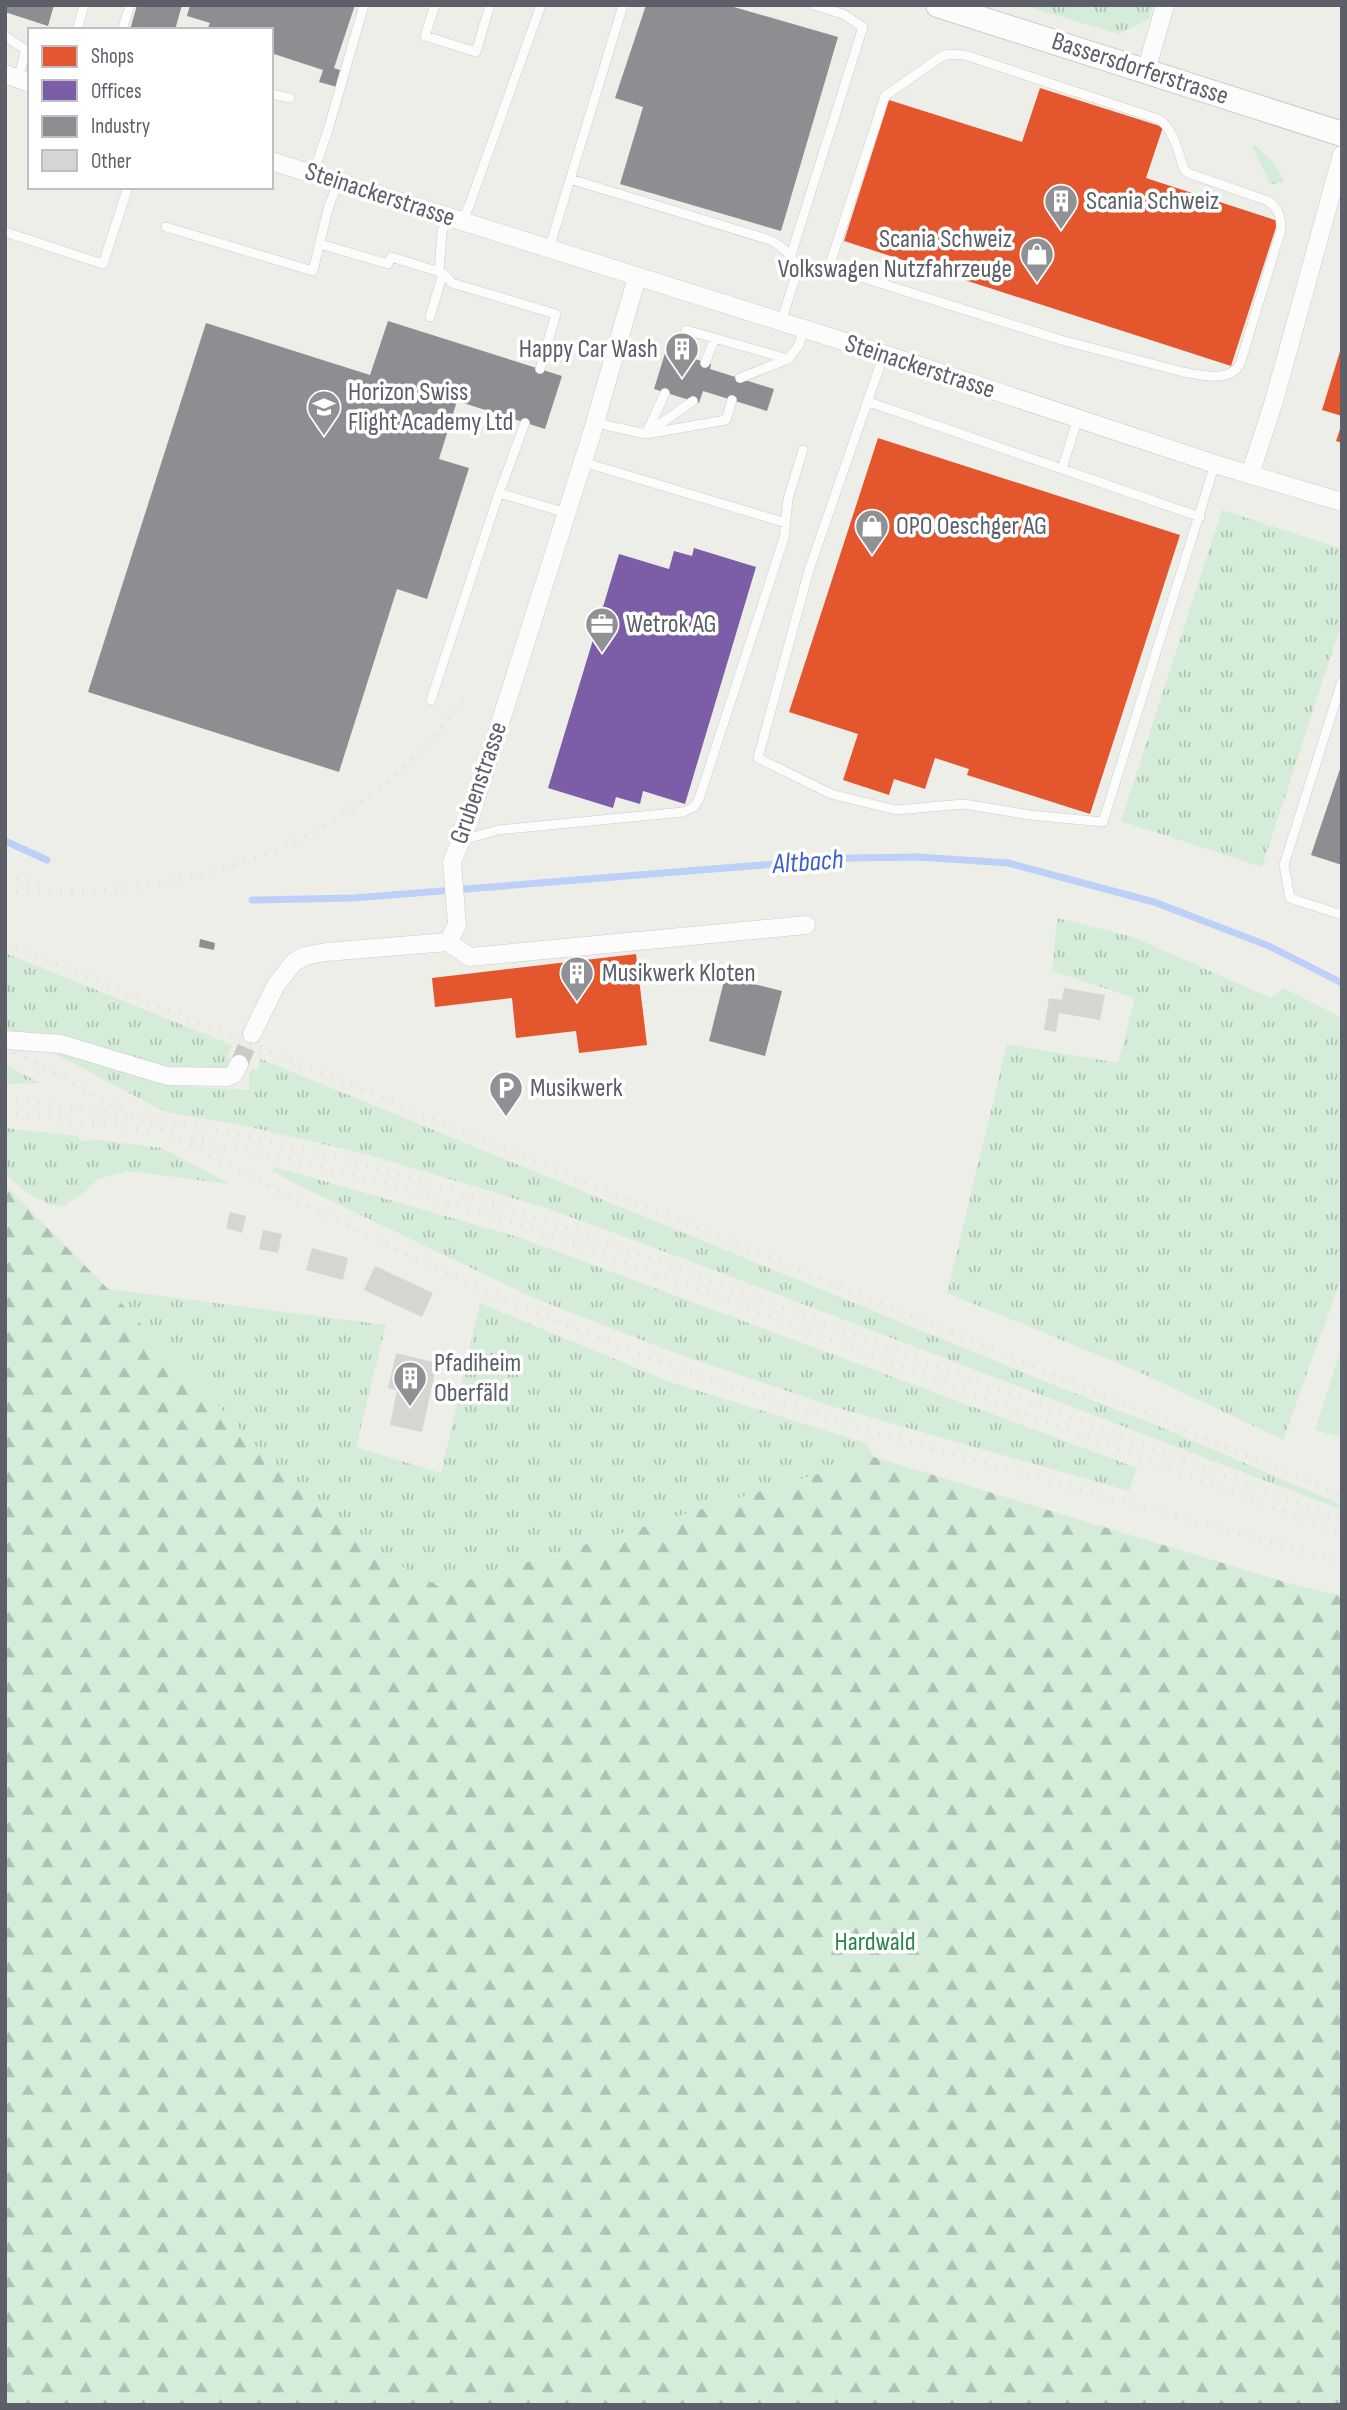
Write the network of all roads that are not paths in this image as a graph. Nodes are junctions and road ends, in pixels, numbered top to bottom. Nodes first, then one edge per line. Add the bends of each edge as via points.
1 (84, 5) edge
2 (130, 5) edge
3 (364, 5) edge
4 (435, 5) edge
5 (491, 5) edge
6 (541, 5) edge
7 (623, 5) edge
8 (814, 5) edge
9 (938, 5) edge
10 (1165, 5) edge
11 (78, 28) edge
12 (123, 28) edge
13 (5, 36) edge
14 (1146, 71) junction
15 (18, 79) edge
16 (273, 95) edge
17 (290, 99) dead end
18 (1342, 134) edge
19 (1342, 155) edge
20 (273, 162) edge
21 (313, 174) junction
22 (570, 179) junction
23 (338, 182) junction
24 (127, 189) edge
25 (455, 219) junction
26 (166, 227) dead end
27 (5, 232) edge
28 (320, 244) junction
29 (549, 249) junction
30 (791, 255) junction
31 (829, 267) junction
32 (798, 269) junction
33 (441, 272) junction
34 (637, 277) junction
35 (430, 317) dead end
36 (781, 322) junction
37 (803, 329) junction
38 (715, 338) junction
39 (677, 354) dead end
40 (884, 354) junction
41 (788, 359) junction
42 (705, 363) dead end
43 (540, 369) dead end
44 (740, 378) dead end
45 (665, 393) dead end
46 (732, 400) dead end
47 (693, 401) dead end
48 (869, 402) junction
49 (1078, 418) junction
50 (596, 421) junction
51 (525, 423) dead end
52 (646, 435) junction
53 (803, 450) dead end
54 (583, 462) junction
55 (1215, 464) junction
56 (1062, 469) junction
57 (1250, 475) junction
58 (499, 493) junction
59 (1342, 502) edge
60 (567, 513) junction
61 (1200, 517) junction
62 (786, 523) junction
63 (1342, 681) edge
64 (431, 700) dead end
65 (461, 841) junction
66 (1342, 915) edge
67 (806, 925) dead end
68 (448, 942) junction
69 (252, 1034) tunnel mouth
70 (5, 1040) edge
71 (239, 1064) tunnel mouth

1 - 11 lane
2 - 12 lane
3 - 21 lane
4 - 5 lane via 425,36 476,52
6 - 25 lane via 469,206
7 - 22 lane
8 - 30 lane via 843,14 863,27
9 - 14 main road, Bassersdorferstrasse
10 - 14 street
13 - 15 lane via 26,50
14 - 18 main road, Bassersdorferstrasse
16 - 17 lane
19 - 57 street
20 - 21 street, Steinackerstrasse
21 - 23 street, Steinackerstrasse
22 - 29 lane
22 - 30 lane via 770,240
23 - 25 street, Steinackerstrasse
23 - 28 lane
24 - 27 lane via 103,264
25 - 29 street, Steinackerstrasse
25 - 33 lane via 442,232
26 - 28 lane via 313,271
28 - 33 lane via 388,264 391,257
29 - 34 street, Steinackerstrasse
30 - 32 lane
31 - 31 lane via 1060,340 1183,372 1221,376 1233,373 1240,364 1281,219 1268,201 1188,173 1169,131 1158,119 965,55 948,54 885,96
31 - 32 lane
32 - 36 lane
33 - 35 lane
33 - 43 lane via 452,283 556,314
34 - 36 street, Steinackerstrasse
34 - 50 street, Grubenstrasse
36 - 37 street, Steinackerstrasse
37 - 40 street, Steinackerstrasse
37 - 41 lane via 799,345
38 - 39 lane via 686,330
38 - 41 lane
38 - 42 lane
40 - 48 lane
40 - 49 street, Steinackerstrasse
41 - 44 lane
45 - 52 lane
46 - 52 lane via 726,420
47 - 52 lane
48 - 56 lane
48 - 61 lane via 809,570 758,758 831,794 896,810 964,804 1103,822
49 - 55 street, Steinackerstrasse
49 - 56 lane
50 - 52 lane
50 - 54 street, Grubenstrasse
51 - 58 lane
53 - 62 lane
54 - 60 street, Grubenstrasse
54 - 62 lane
55 - 57 street, Steinackerstrasse
55 - 61 lane
56 - 61 lane
57 - 59 street, Steinackerstrasse
58 - 60 lane
58 - 64 lane
60 - 65 street, Grubenstrasse
62 - 65 lane via 694,807 683,812 498,830
63 - 66 lane via 1284,865 1290,898
65 - 68 street, Grubenstrasse via 452,862 457,925
67 - 68 street via 470,957
68 - 69 street via 305,956 294,962 276,985
70 - 71 street via 61,1044 179,1077 227,1077

